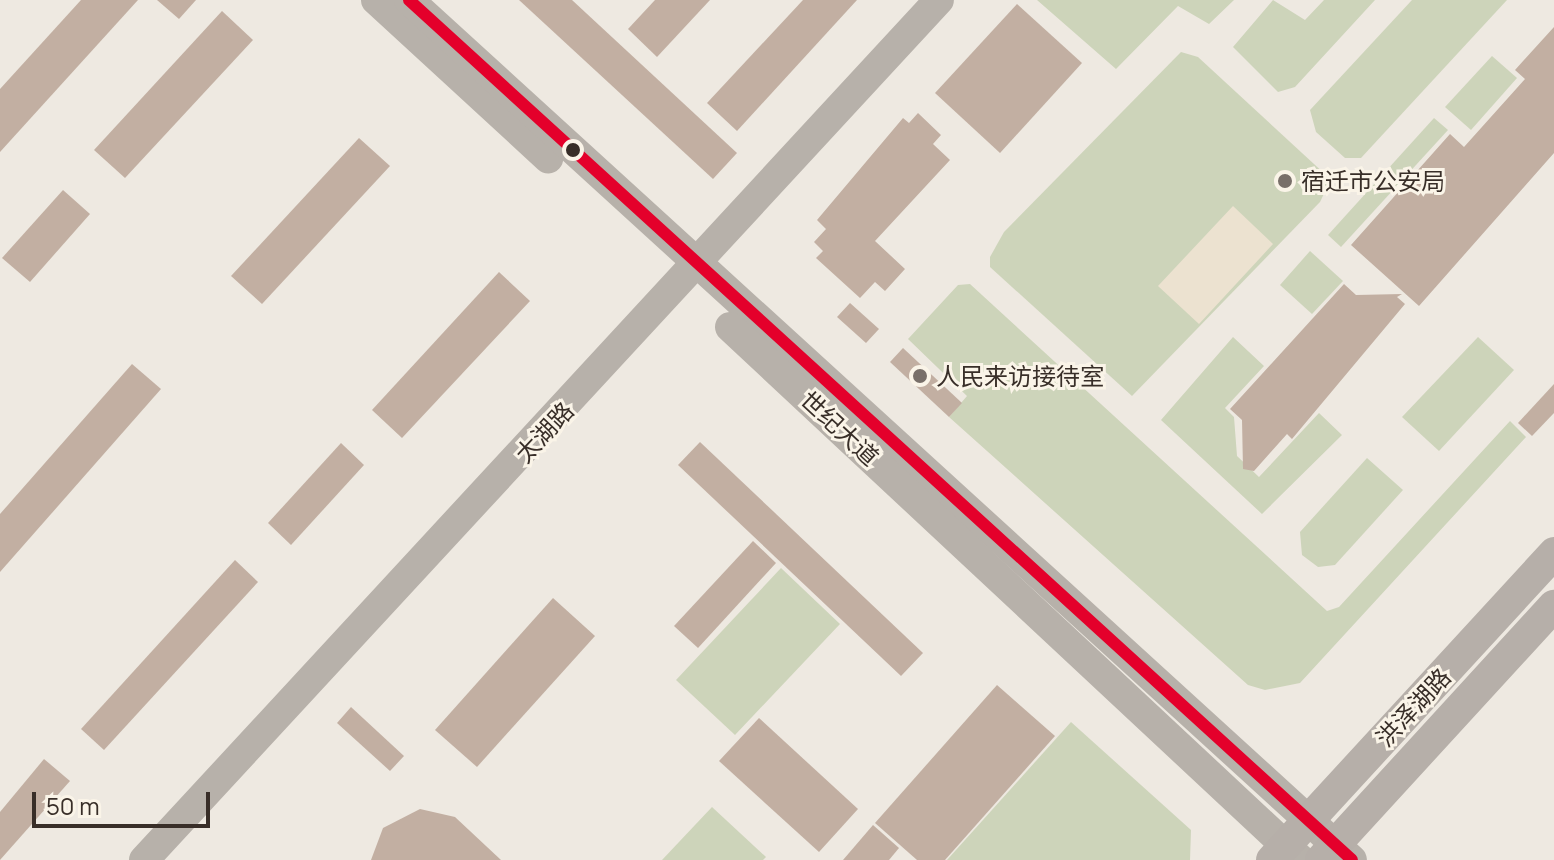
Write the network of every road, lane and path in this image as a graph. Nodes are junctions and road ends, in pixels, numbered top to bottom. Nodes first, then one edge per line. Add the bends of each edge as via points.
1 (376, 0) edge
2 (409, 0) edge
3 (939, 0) edge
4 (689, 275) junction
5 (1554, 530) edge
6 (1554, 553) edge
7 (1554, 606) edge
8 (1302, 814) junction
9 (1283, 849) edge
10 (1336, 855) edge
11 (144, 860) edge

1 - 4 street, 世纪大道
2 - 4 street, 世纪大道
3 - 4 street, 太湖路
4 - 8 street, 世纪大道
4 - 9 street, 世纪大道
4 - 11 street, 太湖路
5 - 8 main road
6 - 8 main road, 洪泽湖路
7 - 10 main road, 洪泽湖路
8 - 9 main road, 洪泽湖路
8 - 10 street, 世纪大道

